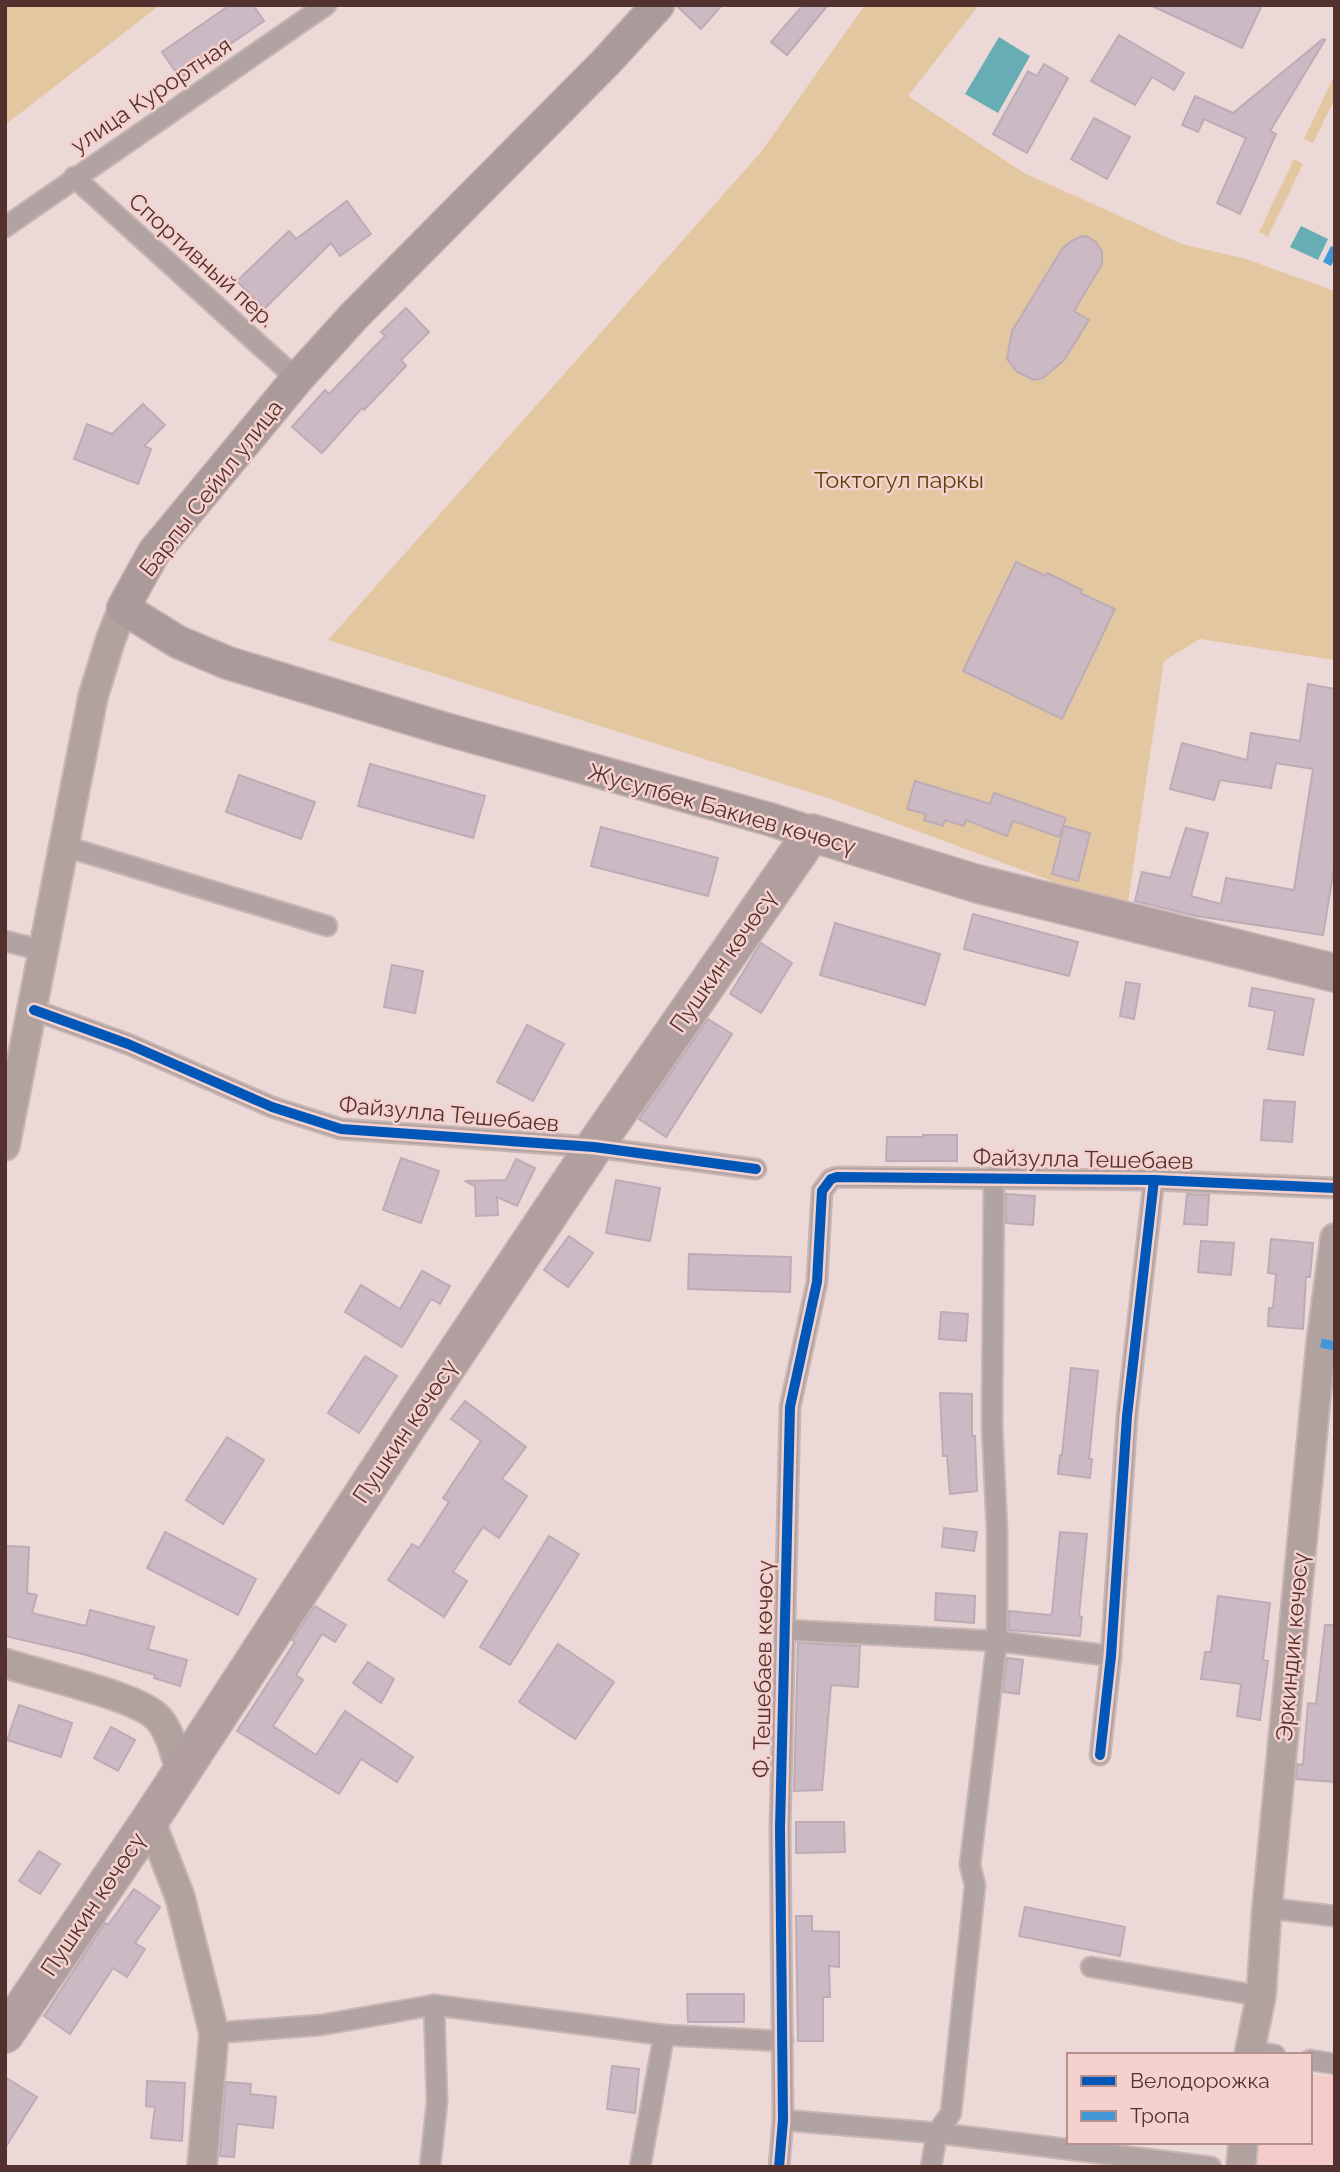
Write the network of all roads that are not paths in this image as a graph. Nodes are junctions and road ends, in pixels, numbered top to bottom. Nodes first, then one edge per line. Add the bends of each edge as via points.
1 (326, 5) edge
2 (658, 5) edge
3 (74, 177) junction
4 (5, 227) edge
5 (297, 379) junction
6 (123, 608) junction
7 (812, 833) junction
8 (64, 846) junction
9 (327, 926) dead end
10 (5, 941) edge
11 (45, 951) junction
12 (1335, 973) edge
13 (34, 1010) junction
14 (5, 1146) edge
15 (594, 1147) junction
16 (756, 1169) dead end
17 (994, 1177) junction
18 (831, 1179) joint
19 (1154, 1180) junction
20 (1335, 1188) edge
21 (1335, 1238) edge
22 (1328, 1345) edge
23 (786, 1630) junction
24 (997, 1641) junction
25 (1111, 1656) junction
26 (5, 1663) edge
27 (1100, 1755) dead end
28 (181, 1773) junction
29 (150, 1820) junction
30 (1266, 1908) junction
31 (1335, 1916) edge
32 (1091, 1967) dead end
33 (1261, 1996) junction
34 (435, 2005) junction
35 (214, 2033) junction
36 (5, 2034) edge
37 (664, 2035) junction
38 (783, 2040) junction
39 (1258, 2053) edge
40 (1312, 2060) edge
41 (1335, 2064) edge
42 (783, 2120) junction
43 (937, 2133) junction
44 (1243, 2144) edge
45 (202, 2167) edge
46 (430, 2167) edge
47 (640, 2167) edge
48 (779, 2167) edge
49 (931, 2167) edge
50 (1211, 2167) edge
51 (1241, 2167) edge

1 - 3 street, улица Курортная
2 - 5 main road, Барпы Сейил улица
3 - 4 street, улица Курортная
3 - 5 street, Спортивный пер.
5 - 6 main road, Барпы Сейил улица via 154,552
6 - 7 main road, Жусупбек Бакиев көчөсү via 178,642 228,663
6 - 8 main road, Барпы Сейил улица via 93,697
7 - 12 highway, Жусупбек Бакиев көчөсү via 978,884
7 - 15 highway, Пушкин көчөсү
8 - 9 street
8 - 11 main road, Барпы Сейил улица
10 - 11 street
11 - 13 main road, Барпы Сейил улица
13 - 14 main road, Барпы Сейил улица
13 - 15 street, Файзулла Тешебаев via 128,1044 272,1107 341,1129
15 - 16 street, Файзулла Тешебаев
15 - 28 highway, Пушкин көчөсү
17 - 18 street, Файзулла Тешебаев
17 - 19 street, Файзулла Тешебаев
17 - 24 street via 992,1426
18 - 23 street, Ф. Тешебаев көчөсү via 822,1191 817,1282 790,1407
19 - 20 street, Файзулла Тешебаев
19 - 25 street via 1127,1416
21 - 22 main road, Эркиндик көчөсү
22 - 30 main road, Эркиндик көчөсү
23 - 24 street
23 - 38 street, Ф. Тешебаев көчөсү via 780,1829
24 - 25 street
24 - 43 street via 970,1865 975,1885 951,2113
25 - 27 street
26 - 28 main road via 133,1702 157,1716 168,1733
28 - 29 highway, Пушкин көчөсү
29 - 35 main road via 180,1897
29 - 36 highway, Пушкин көчөсү
30 - 31 street
30 - 33 main road, Эркиндик көчөсү
32 - 33 street
33 - 39 main road, Эркиндик көчөсү
34 - 35 street via 321,2025
34 - 37 street
34 - 46 street via 437,2102
35 - 45 main road
37 - 38 street
37 - 47 street
38 - 42 street, Ф. Тешебаев көчөсү
40 - 41 street
42 - 43 street
42 - 48 street, Ф. Тешебаев көчөсү
43 - 49 street
43 - 50 street
44 - 51 main road

